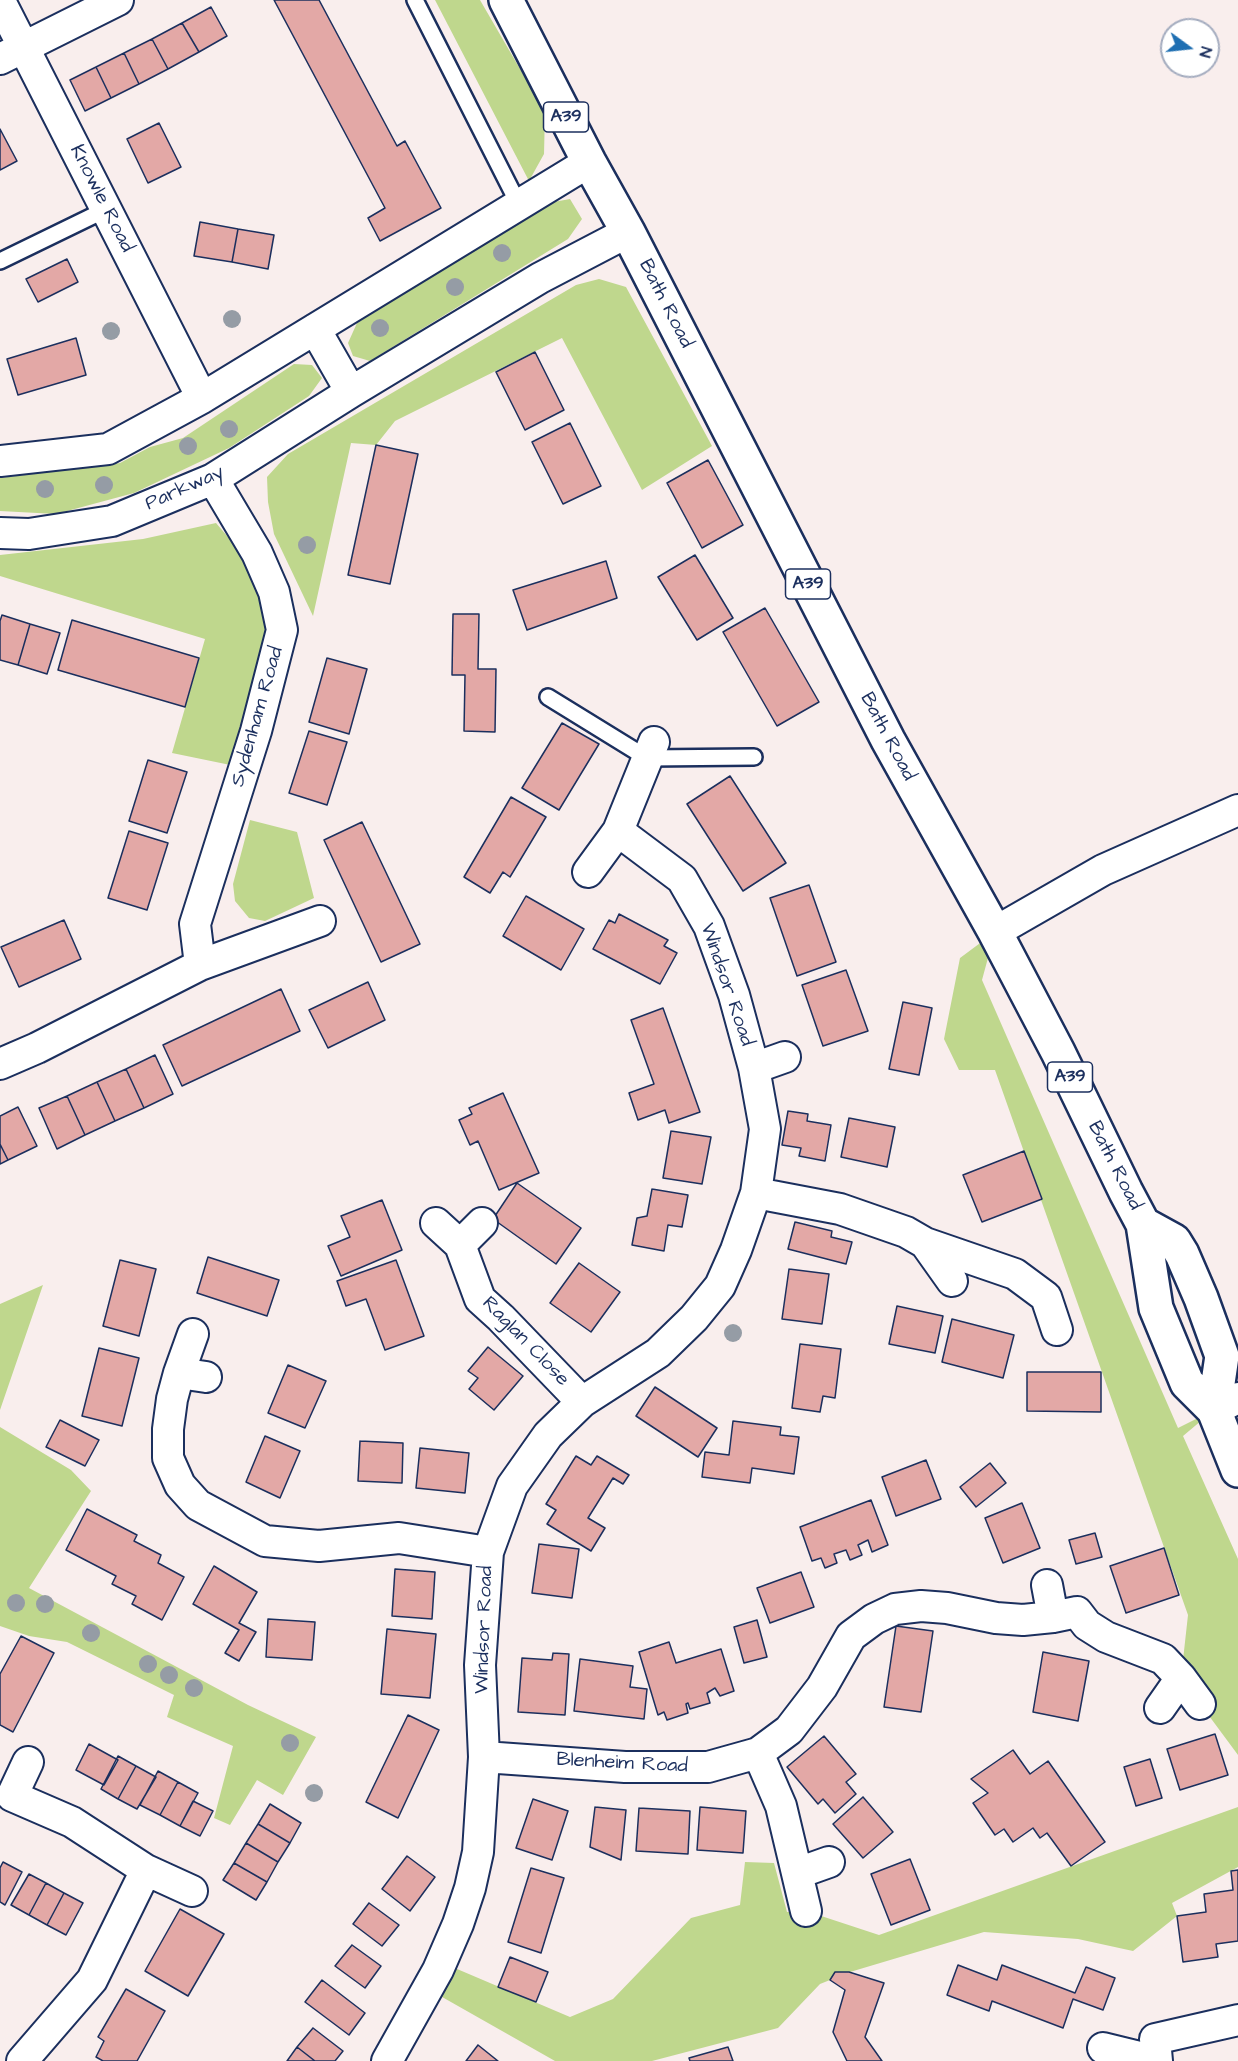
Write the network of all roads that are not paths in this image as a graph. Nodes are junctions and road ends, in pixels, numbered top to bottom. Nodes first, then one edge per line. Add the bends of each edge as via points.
1 (118, 0) edge
2 (415, 0) edge
3 (506, 0) edge
4 (0, 1) edge
5 (12, 53) edge
6 (589, 162) junction
7 (519, 205) junction
8 (107, 210) junction
9 (628, 232) junction
10 (0, 261) edge
11 (315, 328) junction
12 (351, 392) junction
13 (202, 398) junction
14 (0, 461) edge
15 (213, 479) junction
16 (0, 533) edge
17 (548, 697) dead end
18 (651, 750) junction
19 (754, 757) dead end
20 (1238, 810) edge
21 (618, 831) junction
22 (588, 872) dead end
23 (320, 921) dead end
24 (995, 932) junction
25 (200, 965) junction
26 (784, 1058) dead end
27 (0, 1064) edge
28 (754, 1068) junction
29 (756, 1193) junction
30 (436, 1223) dead end
31 (482, 1223) dead end
32 (1143, 1224) junction
33 (926, 1243) junction
34 (962, 1244) dead end
35 (460, 1245) junction
36 (952, 1281) dead end
37 (1057, 1330) dead end
38 (193, 1334) dead end
39 (582, 1402) junction
40 (1226, 1404) edge
41 (1235, 1453) edge
42 (488, 1552) junction
43 (1047, 1585) dead end
44 (1053, 1617) junction
45 (1181, 1678) junction
46 (1200, 1704) dead end
47 (1160, 1708) dead end
48 (758, 1753) junction
49 (484, 1757) junction
50 (28, 1762) dead end
51 (6, 1807) edge
52 (829, 1862) dead end
53 (146, 1870) junction
54 (798, 1873) junction
55 (192, 1891) dead end
56 (807, 1911) dead end
57 (1238, 2020) edge
58 (1155, 2045) edge
59 (1103, 2048) dead end
60 (22, 2061) edge
61 (387, 2061) edge

1 - 5 street
2 - 7 lane
3 - 6 main road, Bath Road / A39
4 - 5 street, Knowle Road
5 - 8 street, Knowle Road
6 - 7 street
6 - 9 main road, Bath Road / A39
7 - 11 street
8 - 10 lane
8 - 13 street, Knowle Road
9 - 12 street, Parkway via 540,278
9 - 24 main road, Bath Road / A39 via 888,740
11 - 12 street
11 - 13 street
12 - 15 street, Parkway
13 - 14 street via 108,449
15 - 16 street, Parkway via 112,521 29,534
15 - 25 street, Sydenham Road via 257,552 274,592 282,630 256,731 195,924
17 - 18 lane
18 - 19 lane
18 - 21 street
20 - 24 street via 1103,870
21 - 22 street
21 - 28 street, Windsor Road via 682,879 709,926
23 - 25 street
24 - 32 main road, Bath Road / A39
25 - 27 street
26 - 28 street, Windsor Road
28 - 29 street, Windsor Road via 765,1130
29 - 33 street via 840,1209
29 - 39 street, Windsor Road via 720,1286 700,1311 658,1353
30 - 35 street, Raglan Close
31 - 35 street
32 - 40 main road, Bath Road via 1174,1241 1201,1298 1222,1356
32 - 40 main road via 1156,1308 1187,1383
33 - 34 street
33 - 36 street
33 - 37 street via 1015,1274 1046,1297
35 - 39 street, Raglan Close via 480,1299
38 - 42 street via 192,1375 168,1428 168,1458 180,1485 198,1504 265,1541 319,1546 399,1538
39 - 42 street, Windsor Road via 548,1435 512,1486
40 - 41 main road, Bath Road
42 - 49 street, Windsor Road via 480,1665
43 - 44 street
44 - 45 street, Blenheim Road via 1077,1612 1087,1625 1106,1637 1163,1659
44 - 48 street, Blenheim Road via 1023,1620 921,1606 895,1609 851,1636 822,1687 789,1730
45 - 46 street, Blenheim Road
45 - 47 street
48 - 49 street, Blenheim Road via 708,1767 625,1767
48 - 54 street via 781,1806
49 - 61 street, Windsor Road via 478,1852 470,1888 438,1970
50 - 51 street
51 - 53 street via 72,1822
52 - 54 street
53 - 55 street
53 - 60 street via 92,1980
54 - 56 street
57 - 58 street
58 - 59 street

